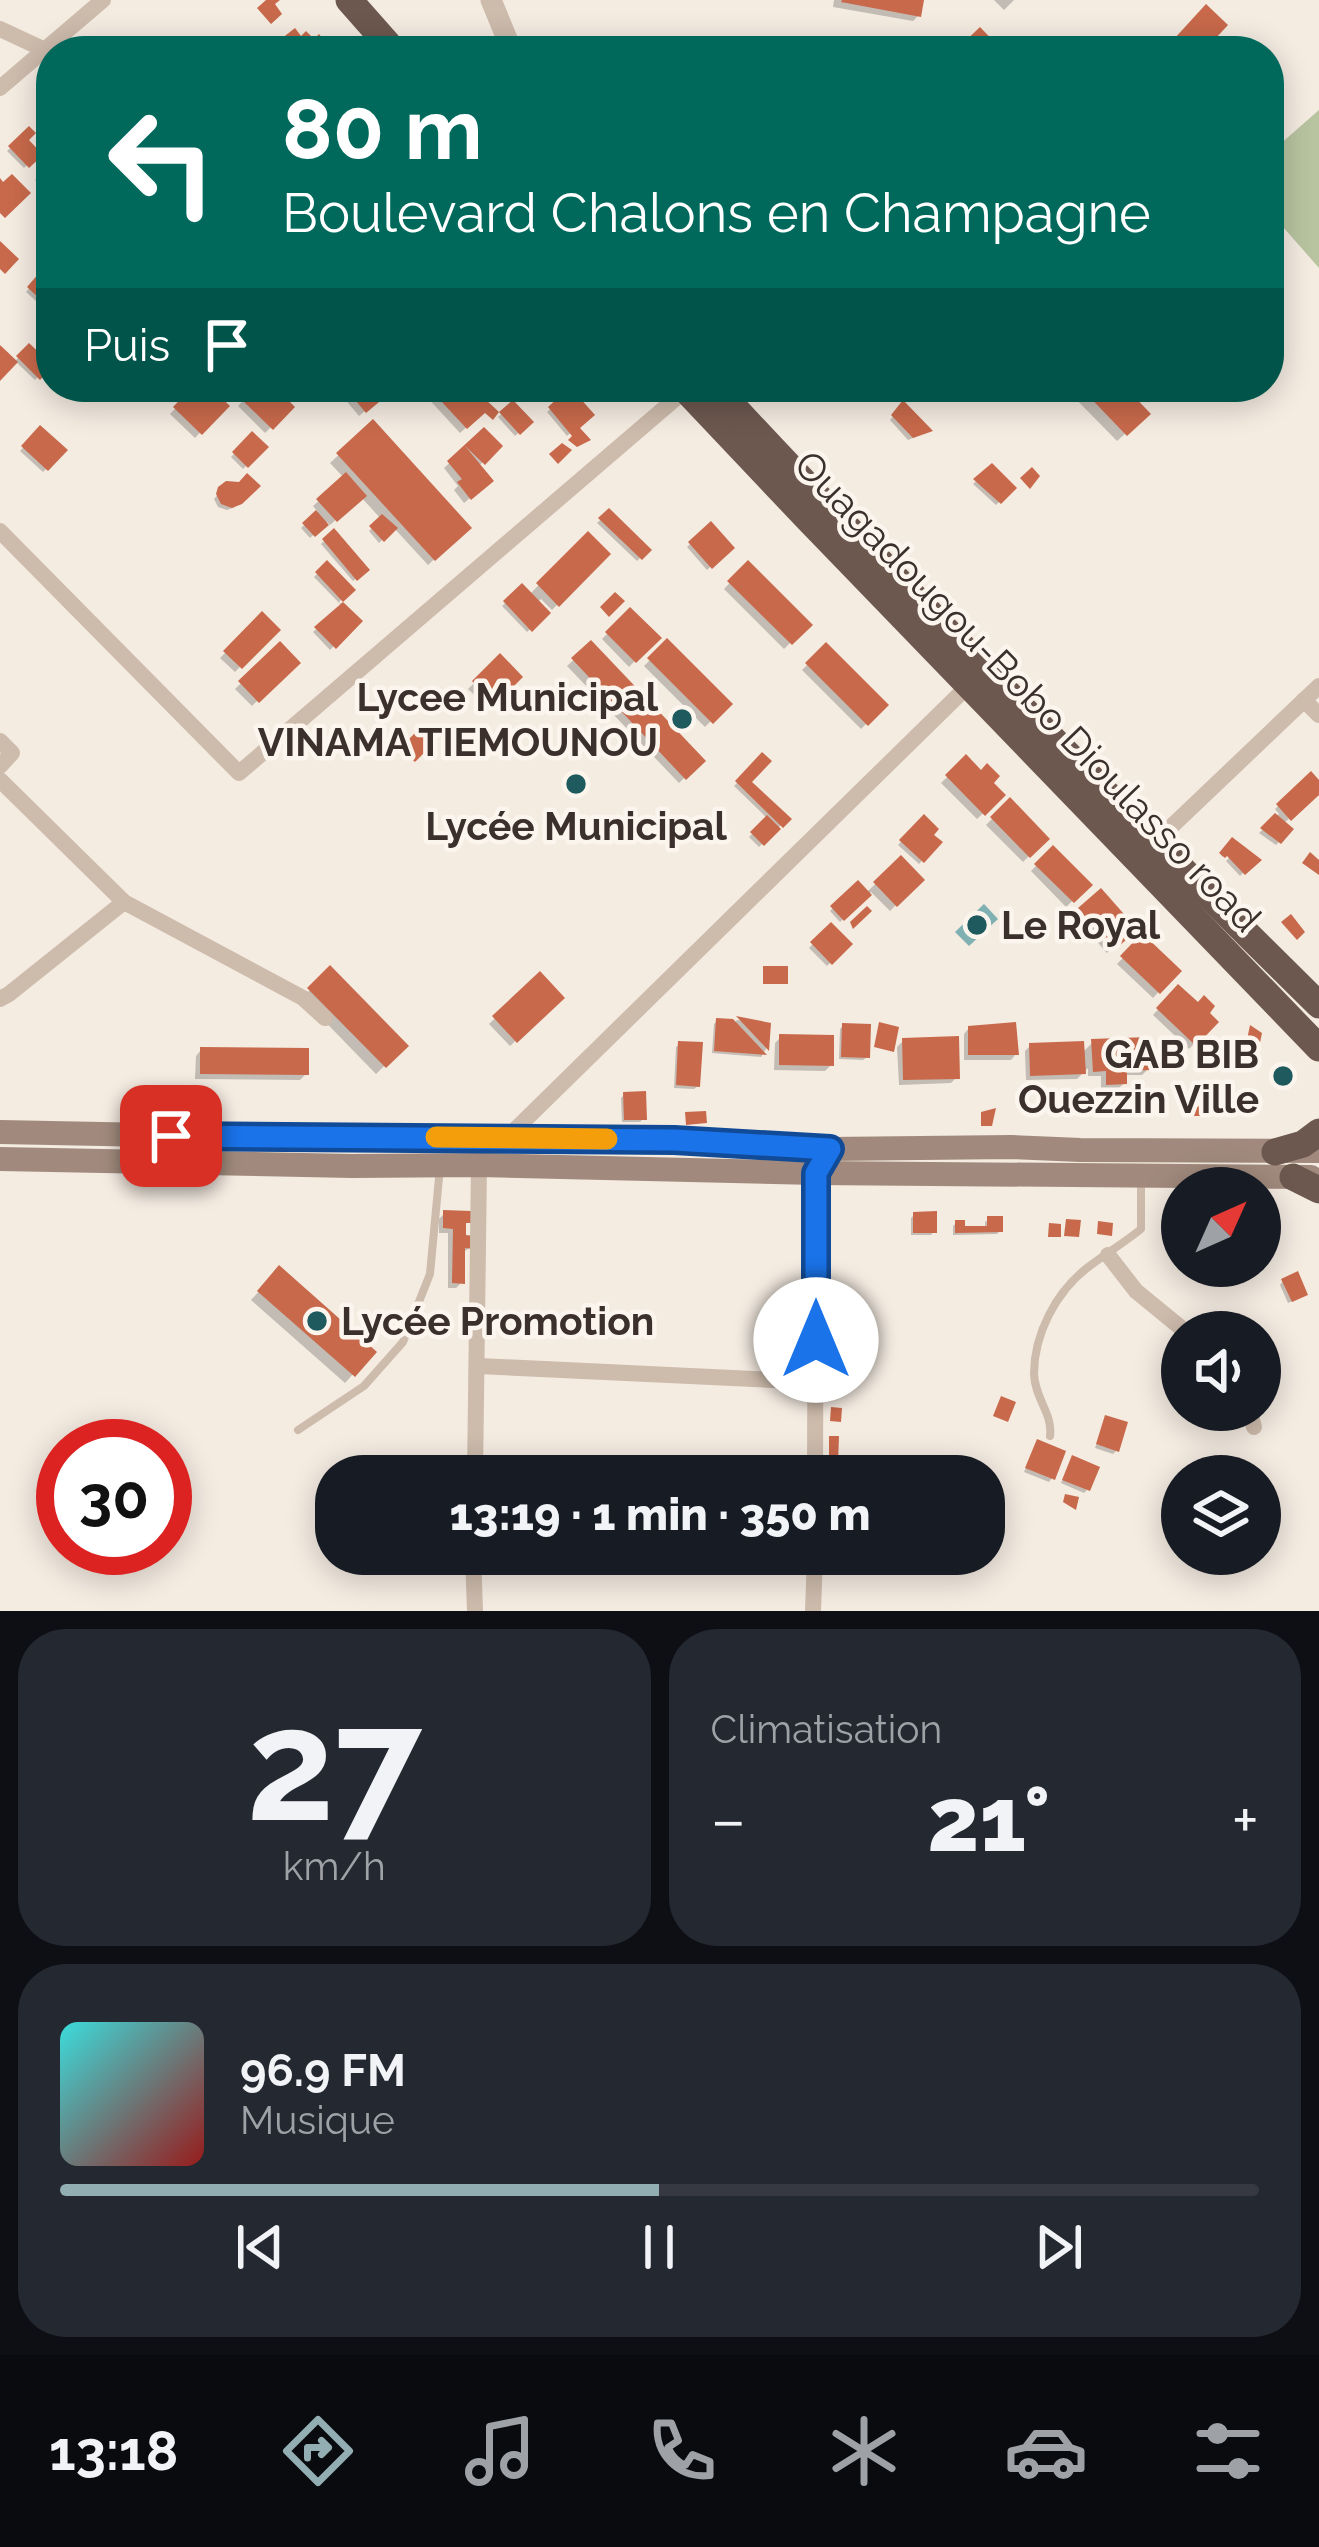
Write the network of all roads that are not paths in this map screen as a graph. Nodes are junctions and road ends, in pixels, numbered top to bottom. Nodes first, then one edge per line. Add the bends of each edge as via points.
1 (104, 0) edge
2 (349, 0) edge
3 (491, 0) edge
4 (0, 29) edge
5 (62, 36) edge
6 (381, 36) edge
7 (506, 36) edge
8 (36, 46) edge
9 (36, 58) edge
10 (0, 88) edge
11 (670, 402) edge
12 (699, 402) edge
13 (730, 402) edge
14 (0, 531) edge
15 (978, 677) junction
16 (1319, 686) edge
17 (1304, 700) junction
18 (1319, 715) edge
19 (0, 741) edge
20 (0, 766) edge
21 (0, 780) edge
22 (1146, 850) junction
23 (124, 902) junction
24 (0, 998) edge
25 (1319, 1005) edge
26 (325, 1018) dead end
27 (1296, 1027) junction
28 (1319, 1048) edge
29 (1319, 1060) edge
30 (0, 1132) edge
31 (1319, 1132) edge
32 (511, 1137) junction
33 (830, 1149) junction
34 (1319, 1151) edge
35 (1275, 1152) junction
36 (0, 1160) edge
37 (479, 1165) junction
38 (440, 1166) junction
39 (816, 1173) junction
40 (1141, 1176) junction
41 (1306, 1177) edge
42 (1319, 1190) edge
43 (1108, 1255) junction
44 (1161, 1313) edge
45 (478, 1366) junction
46 (817, 1382) junction
47 (298, 1430) dead end
48 (1050, 1436) dead end
49 (476, 1455) edge
50 (815, 1455) edge
51 (474, 1575) edge
52 (814, 1575) edge
53 (475, 1611) edge
54 (813, 1611) edge

1 - 5 street
2 - 6 highway
3 - 7 street
4 - 8 street
9 - 10 street
11 - 14 street via 239,773
12 - 15 highway, Ouagadougou-Bobo Dioulasso road via 806,518
13 - 15 highway, Ouagadougou-Bobo Dioulasso road
15 - 22 highway, Ouagadougou-Bobo Dioulasso road
15 - 32 street
16 - 17 street
17 - 18 street
17 - 22 street
19 - 20 street via 12,753
21 - 23 street
22 - 25 highway, Ouagadougou-Bobo Dioulasso road
22 - 27 highway, Ouagadougou-Bobo Dioulasso road
23 - 24 street
23 - 26 street via 303,998
27 - 28 highway, Ouagadougou-Bobo Dioulasso road
27 - 29 highway
30 - 32 main road
31 - 35 highway
32 - 33 main road
32 - 37 street
33 - 35 main road
33 - 39 street
34 - 35 main road
36 - 38 main road
37 - 38 main road
37 - 39 main road
37 - 45 street
38 - 47 lane via 430,1274 403,1342 364,1386
39 - 40 main road
39 - 46 street
40 - 41 main road
40 - 43 lane via 1141,1229
41 - 42 highway
43 - 44 street
43 - 48 lane via 1070,1283 1040,1338 1035,1392
45 - 46 street
45 - 49 street
46 - 50 street
51 - 53 street
52 - 54 street

